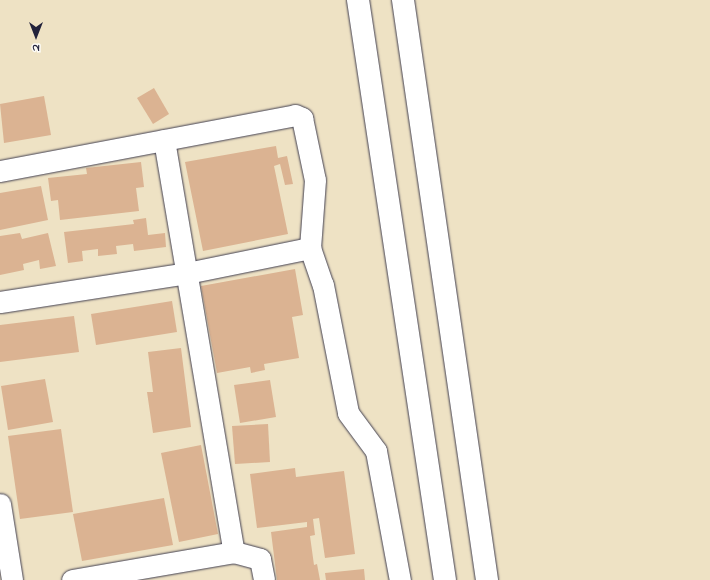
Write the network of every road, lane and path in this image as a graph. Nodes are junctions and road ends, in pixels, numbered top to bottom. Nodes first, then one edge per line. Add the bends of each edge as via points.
1 (358, 0) edge
2 (403, 0) edge
3 (164, 140) junction
4 (0, 171) edge
5 (310, 248) junction
6 (187, 273) junction
7 (0, 302) edge
8 (0, 504) edge
9 (234, 552) junction
10 (12, 580) edge
11 (72, 580) edge
12 (264, 580) edge
13 (400, 580) edge
14 (445, 580) edge
15 (487, 580) edge

1 - 14 main road
2 - 15 main road
3 - 4 street
3 - 5 street via 295,115 302,118 316,180
3 - 6 street
5 - 6 street
5 - 13 street via 323,285 348,413 376,451
6 - 7 street
6 - 9 street
8 - 10 street
9 - 11 street
9 - 12 street via 260,559

